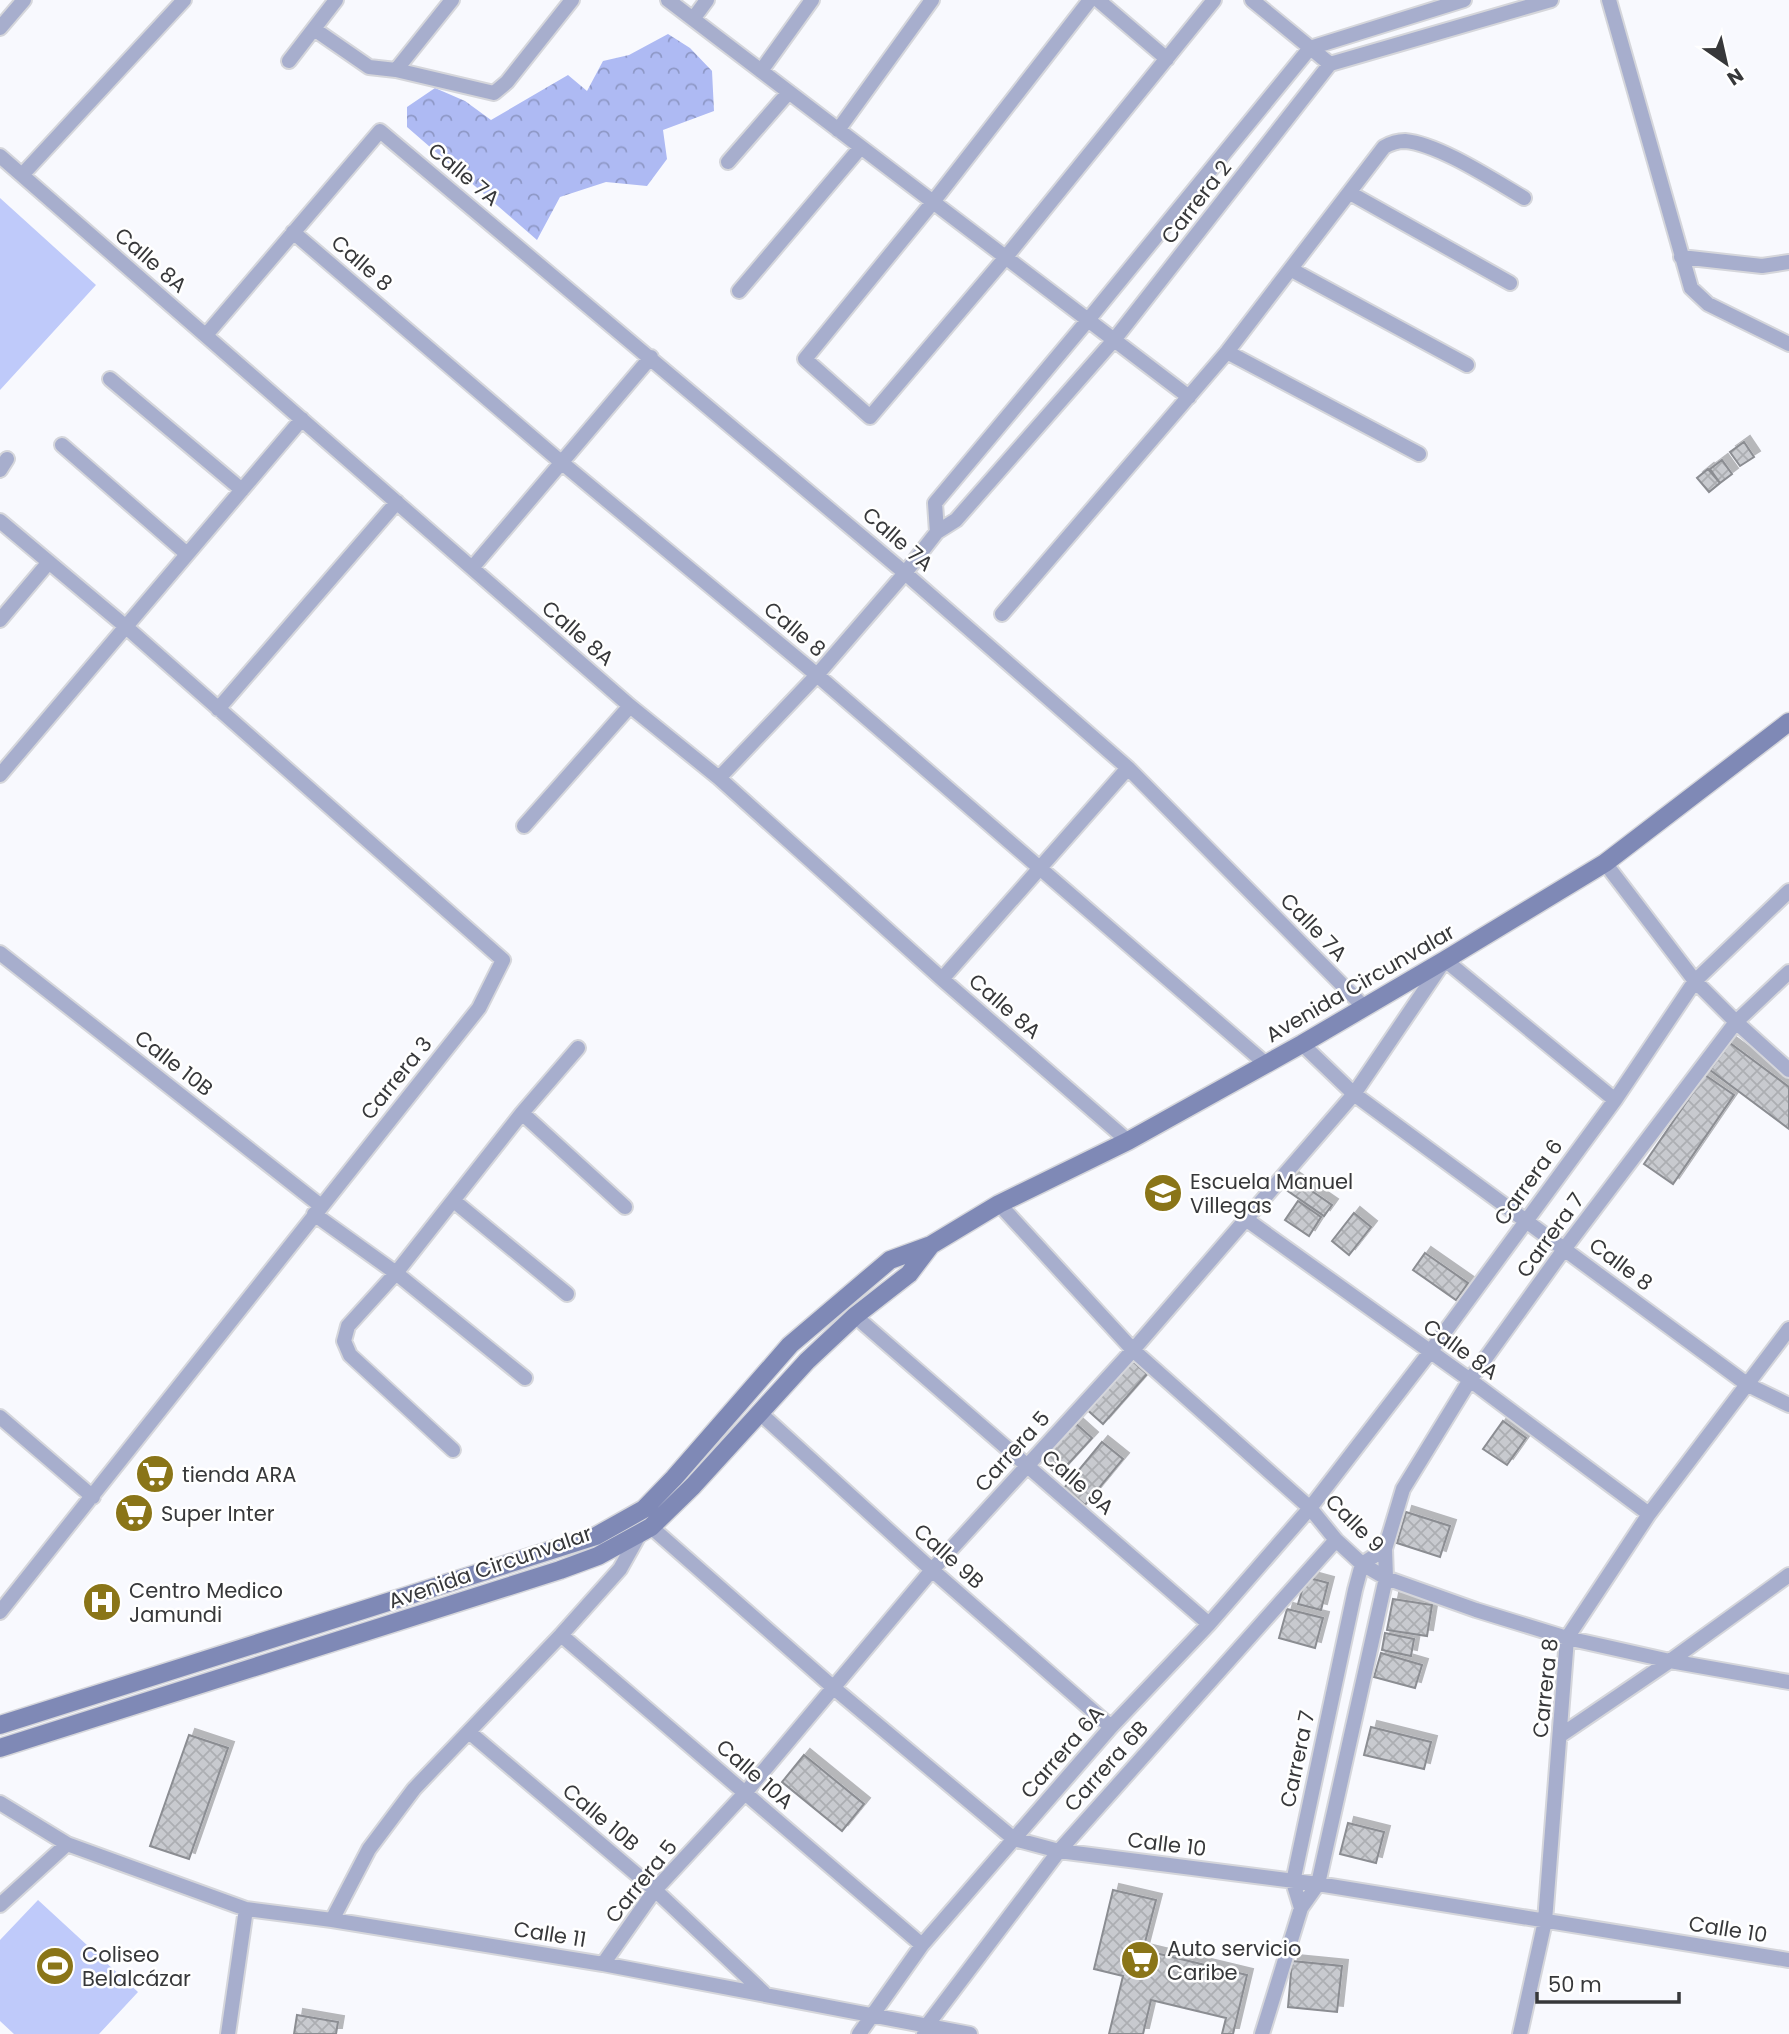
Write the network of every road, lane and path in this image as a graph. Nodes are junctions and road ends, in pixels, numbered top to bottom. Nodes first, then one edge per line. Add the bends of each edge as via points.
1 (24, 0) edge
2 (184, 0) edge
3 (337, 0) edge
4 (452, 0) edge
5 (572, 0) edge
6 (668, 0) edge
7 (707, 0) edge
8 (812, 0) edge
9 (932, 0) edge
10 (1090, 0) edge
11 (1098, 0) edge
12 (1214, 0) edge
13 (1252, 0) edge
14 (1464, 0) edge
15 (1551, 0) edge
16 (1609, 0) edge
17 (693, 19) junction
18 (0, 28) edge
19 (314, 29) junction
20 (1310, 48) junction
21 (1167, 60) junction
22 (289, 61) dead end
23 (1331, 64) junction
24 (396, 70) junction
25 (761, 71) junction
26 (789, 92) junction
27 (838, 130) junction
28 (861, 147) junction
29 (0, 156) edge
30 (728, 162) dead end
31 (22, 175) junction
32 (1350, 193) junction
33 (1524, 198) dead end
34 (933, 202) junction
35 (293, 232) junction
36 (1006, 257) junction
37 (1681, 257) junction
38 (1789, 262) edge
39 (1292, 270) junction
40 (1510, 283) dead end
41 (739, 291) dead end
42 (1088, 320) junction
43 (206, 335) junction
44 (1114, 340) junction
45 (1789, 344) edge
46 (1227, 352) junction
47 (651, 357) junction
48 (1467, 365) dead end
49 (110, 379) dead end
50 (1189, 397) junction
51 (302, 419) junction
52 (62, 445) dead end
53 (1419, 454) dead end
54 (561, 462) junction
55 (242, 491) junction
56 (397, 502) junction
57 (0, 521) edge
58 (937, 532) junction
59 (187, 554) junction
60 (49, 562) junction
61 (472, 568) junction
62 (905, 573) junction
63 (1002, 614) dead end
64 (0, 620) edge
65 (125, 626) junction
66 (817, 674) junction
67 (630, 706) junction
68 (218, 709) junction
69 (1789, 722) edge
70 (1128, 768) junction
71 (0, 775) edge
72 (719, 778) junction
73 (523, 826) dead end
74 (1605, 863) junction
75 (1042, 869) junction
76 (1789, 891) edge
77 (0, 953) edge
78 (1445, 960) junction
79 (1789, 972) edge
80 (943, 979) junction
81 (1695, 981) junction
82 (1364, 1007) junction
83 (1735, 1023) junction
84 (1302, 1044) junction
85 (578, 1048) dead end
86 (1266, 1065) junction
87 (1789, 1070) edge
88 (1354, 1094) junction
89 (1615, 1100) junction
90 (522, 1113) junction
91 (1128, 1141) junction
92 (454, 1201) junction
93 (999, 1204) junction
94 (625, 1207) dead end
95 (318, 1210) junction
96 (1247, 1220) junction
97 (1526, 1220) junction
98 (931, 1245) junction
99 (1565, 1248) junction
100 (396, 1273) junction
101 (567, 1294) dead end
102 (855, 1316) junction
103 (1789, 1329) edge
104 (1133, 1350) junction
105 (1430, 1352) junction
106 (525, 1378) dead end
107 (1471, 1380) junction
108 (1748, 1385) junction
109 (1789, 1405) edge
110 (761, 1414) junction
111 (0, 1417) edge
112 (453, 1450) dead end
113 (1027, 1465) junction
114 (93, 1497) junction
115 (1310, 1508) junction
116 (1649, 1514) junction
117 (645, 1531) junction
118 (1336, 1539) junction
119 (1385, 1549) junction
120 (1362, 1564) junction
121 (932, 1570) junction
122 (1789, 1574) edge
123 (1386, 1578) junction
124 (0, 1612) edge
125 (1209, 1624) junction
126 (561, 1635) junction
127 (1567, 1638) junction
128 (1670, 1661) junction
129 (1789, 1682) edge
130 (835, 1689) junction
131 (0, 1725) edge
132 (1111, 1727) junction
133 (469, 1732) junction
134 (1561, 1735) junction
135 (0, 1748) edge
136 (745, 1793) junction
137 (0, 1803) edge
138 (1014, 1839) junction
139 (67, 1844) junction
140 (1059, 1851) junction
141 (1293, 1882) junction
142 (1318, 1884) junction
143 (655, 1890) junction
144 (0, 1905) edge
145 (1301, 1908) junction
146 (246, 1909) junction
147 (332, 1920) junction
148 (1545, 1921) junction
149 (922, 1945) junction
150 (1789, 1960) edge
151 (603, 1964) junction
152 (764, 1993) junction
153 (871, 2014) junction
154 (926, 2029) edge
155 (228, 2034) edge
156 (859, 2034) edge
157 (970, 2034) edge
158 (1262, 2034) edge
159 (1520, 2034) edge

1 - 18 street
2 - 31 street
3 - 19 street
4 - 24 street
5 - 24 street via 494,93
6 - 17 street
7 - 17 street
8 - 25 street
9 - 27 street
10 - 34 street
11 - 21 street
12 - 21 street
13 - 20 street
14 - 20 street
15 - 23 street
16 - 37 street
17 - 25 street
19 - 22 street
19 - 24 street via 369,67
20 - 23 street
20 - 42 street, Carrera 2
21 - 36 street
23 - 44 street, Carrera 2
25 - 26 street
26 - 27 street
26 - 30 street
27 - 28 street
28 - 34 street
28 - 41 street
29 - 31 street, Calle 8A
31 - 43 street, Calle 8A
32 - 33 street via 1384,147 1407,141 1454,159
32 - 39 street
32 - 40 street
34 - 36 street
34 - 36 street via 805,359 870,417
35 - 43 street
35 - 47 street, Calle 7A via 380,131
35 - 54 street, Calle 8
36 - 42 street
37 - 38 street via 1762,267
37 - 45 street via 1691,288 1708,304
39 - 46 street
39 - 48 street
42 - 44 street
42 - 58 street, Carrera 2 via 935,503
43 - 51 street, Calle 8A
44 - 50 street
44 - 58 street, Carrera 2 via 956,520
46 - 50 street
46 - 53 street
47 - 54 street
47 - 62 street, Calle 7A
49 - 55 street
50 - 63 street
51 - 55 street
51 - 56 street, Calle 8A
52 - 59 street
54 - 61 street
54 - 66 street, Calle 8
55 - 59 street
56 - 61 street, Calle 8A
56 - 68 street
57 - 60 street, Carrera 3
58 - 62 street, Carrera 2
59 - 65 street
60 - 64 street
60 - 65 street, Carrera 3
61 - 67 street, Calle 8A
62 - 66 street, Carrera 2
62 - 70 street, Calle 7A
65 - 68 street, Carrera 3
65 - 71 street
66 - 72 street, Carrera 2
66 - 75 street, Calle 8
67 - 72 street, Calle 8A
67 - 73 street
68 - 95 street, Carrera 3 via 503,960 479,1008
69 - 74 main road, Avenida Circunvalar
70 - 75 street
70 - 82 street, Calle 7A
72 - 80 street, Calle 8A
74 - 78 main road, Avenida Circunvalar
74 - 81 street
75 - 80 street
75 - 86 street, Calle 8
76 - 81 street, Carrera 6
77 - 95 street, Calle 10B
78 - 82 main road, Avenida Circunvalar
78 - 88 street, Carrera 5
78 - 89 street
79 - 83 street, Carrera 7
80 - 91 street, Calle 8A
81 - 83 street
81 - 89 street, Carrera 6
82 - 84 main road, Avenida Circunvalar
83 - 87 street
83 - 99 street, Carrera 7
84 - 86 main road, Avenida Circunvalar
84 - 88 street, Calle 8
85 - 90 street
86 - 91 main road, Avenida Circunvalar
88 - 96 street, Carrera 5
88 - 97 street, Calle 8
89 - 97 street, Carrera 6
90 - 92 street
90 - 94 street
91 - 93 main road, Avenida Circunvalar
92 - 100 street
92 - 101 street
93 - 98 main road, Avenida Circunvalar
93 - 104 street, Calle 9
95 - 100 street, Calle 10B
95 - 114 street, Carrera 3
96 - 104 street, Carrera 5
96 - 105 street, Calle 8A
97 - 99 street, Calle 8
97 - 105 street, Carrera 6
98 - 102 main road, Avenida Circunvalar via 909,1273
98 - 131 main road, Avenida Circunvalar via 890,1261 846,1296 790,1345 644,1509 596,1536
99 - 107 street, Carrera 7
99 - 108 street, Calle 8
100 - 106 street, Calle 10B
100 - 112 street via 348,1326 344,1341 350,1355
102 - 110 main road, Avenida Circunvalar
102 - 113 street, Calle 9A
103 - 108 street, Carrera 8
104 - 113 street, Carrera 5
104 - 115 street, Calle 9
105 - 107 street, Calle 8A
105 - 115 street, Carrera 6
107 - 116 street, Calle 8A
107 - 119 street, Carrera 7 via 1403,1489
108 - 109 street, Calle 8
108 - 116 street, Carrera 8
110 - 117 main road, Avenida Circunvalar
110 - 121 street, Calle 9B
111 - 114 street
113 - 121 street, Carrera 5
113 - 125 street, Calle 9A
114 - 124 street, Carrera 3
115 - 118 street, Calle 9
115 - 125 street, Carrera 6A
116 - 127 street, Carrera 8
117 - 126 street via 620,1569
117 - 130 street, Calle 10
117 - 135 main road, Avenida Circunvalar via 560,1570
118 - 120 street, Calle 9
118 - 140 street, Carrera 6B
119 - 120 street
119 - 123 street, Carrera 7
120 - 123 street, Calle 9
120 - 141 street, Carrera 7
121 - 130 street, Carrera 5
121 - 132 street, Calle 9B
122 - 128 street
123 - 127 street, Calle 9
123 - 142 street, Carrera 7
125 - 132 street, Carrera 6A
126 - 133 street
126 - 136 street, Calle 10A
127 - 128 street, Calle 9
127 - 134 street, Carrera 8
128 - 129 street, Calle 9
128 - 134 street
130 - 136 street, Carrera 5
130 - 138 street, Calle 10
132 - 138 street, Carrera 6A
133 - 143 street, Calle 10B
133 - 147 street via 414,1789 369,1849
134 - 148 street, Carrera 8
136 - 143 street, Carrera 5
136 - 149 street, Calle 10A
137 - 139 street, Calle 11
138 - 140 street, Calle 10
138 - 149 street, Carrera 6A
139 - 144 street
139 - 146 street, Calle 11
140 - 141 street, Calle 10
140 - 154 street, Carrera 6B
141 - 142 street, Calle 10
141 - 145 street, Carrera 7
142 - 145 street, Carrera 7
142 - 148 street, Calle 10
143 - 151 street, Carrera 5
143 - 152 street, Calle 10B
145 - 158 street, Carrera 7
146 - 147 street, Calle 11
146 - 155 street
147 - 151 street, Calle 11
148 - 150 street, Calle 10
148 - 159 street, Carrera 8
149 - 153 street, Carrera 6A
151 - 152 street, Calle 11
152 - 153 street, Calle 11
153 - 154 street, Calle 11
153 - 156 street, Carrera 6A
154 - 157 street, Calle 11

